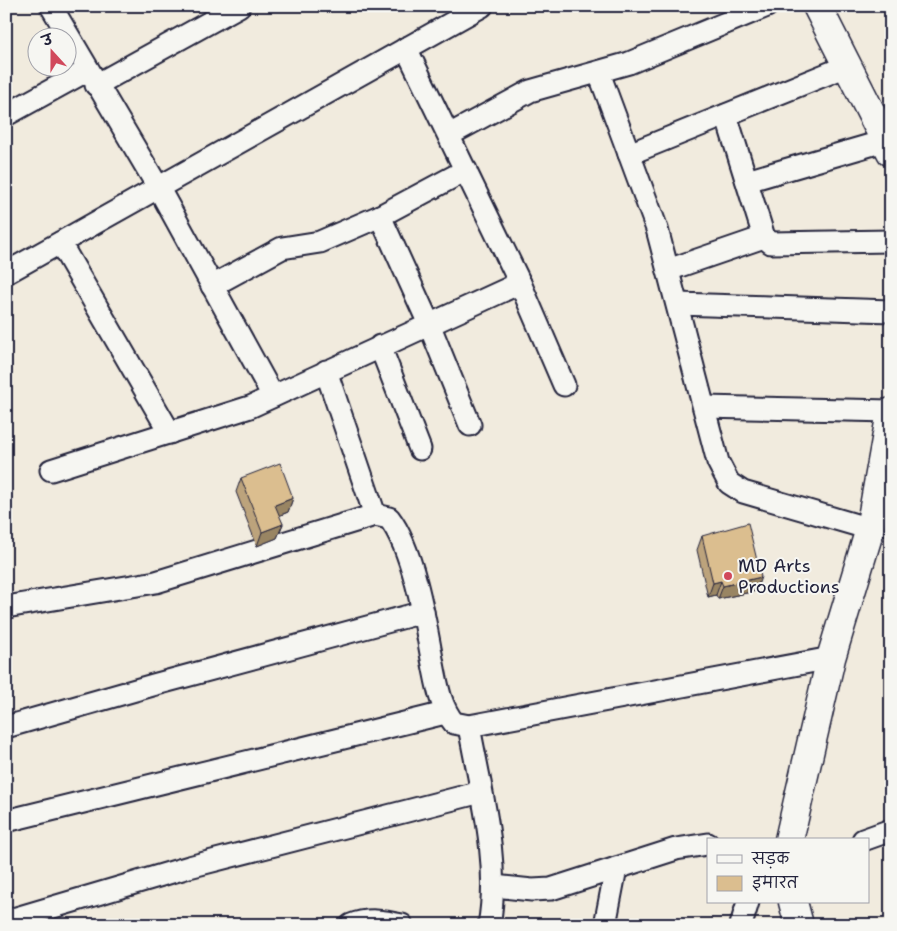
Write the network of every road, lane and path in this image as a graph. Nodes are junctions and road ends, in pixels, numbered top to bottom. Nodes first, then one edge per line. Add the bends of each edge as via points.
1 (51, 6) edge
2 (239, 6) edge
3 (767, 6) edge
4 (817, 6) edge
5 (476, 8) edge
6 (406, 48) junction
7 (847, 66) junction
8 (599, 73) junction
9 (92, 77) junction
10 (6, 114) edge
11 (726, 115) junction
12 (449, 135) junction
13 (889, 144) edge
14 (629, 154) junction
15 (466, 170) junction
16 (747, 181) junction
17 (158, 187) junction
18 (380, 216) junction
19 (764, 237) junction
20 (891, 241) edge
21 (60, 243) junction
22 (668, 270) junction
23 (6, 273) edge
24 (520, 283) junction
25 (212, 286) junction
26 (678, 304) junction
27 (891, 311) edge
28 (429, 324) junction
29 (380, 346) junction
30 (326, 370) junction
31 (564, 385) dead end
32 (273, 396) junction
33 (704, 406) junction
34 (891, 412) edge
35 (470, 425) dead end
36 (170, 433) junction
37 (420, 449) dead end
38 (51, 470) dead end
39 (375, 514) junction
40 (870, 529) junction
41 (6, 606) edge
42 (423, 612) junction
43 (831, 658) junction
44 (445, 713) junction
45 (469, 726) junction
46 (6, 727) edge
47 (481, 792) junction
48 (6, 821) edge
49 (891, 830) edge
50 (788, 838) edge
51 (869, 838) edge
52 (707, 844) edge
53 (616, 868) junction
54 (494, 886) junction
55 (747, 904) edge
56 (794, 904) edge
57 (6, 921) edge
58 (351, 925) edge
59 (402, 925) edge
60 (489, 925) edge
61 (605, 925) edge
62 (741, 925) edge
63 (799, 925) edge

1 - 9 street
2 - 9 street
3 - 8 street
4 - 7 main road
5 - 6 street
6 - 12 street
6 - 17 street
7 - 11 street
7 - 13 main road
8 - 12 street via 530,91
8 - 14 street
9 - 10 street
9 - 17 street
11 - 14 street
11 - 16 street
12 - 15 street
13 - 16 street
14 - 22 street
15 - 18 street
15 - 24 street
16 - 19 street
17 - 21 street
17 - 25 street
18 - 25 street via 320,242 282,248
18 - 28 street
19 - 20 street via 771,243
19 - 22 street
21 - 23 street
21 - 36 street
22 - 26 street
24 - 28 street
24 - 31 street
25 - 32 street
26 - 27 street
26 - 33 street
28 - 29 street
28 - 35 street
29 - 30 street
29 - 37 street
30 - 32 street
30 - 39 street
32 - 36 street via 250,407
33 - 34 street
33 - 40 street via 718,462 729,483 743,492
34 - 40 main road
36 - 38 street
39 - 41 street via 156,582
39 - 42 street via 389,518 400,532
40 - 43 main road
42 - 44 street
42 - 46 street
43 - 45 street
43 - 50 main road
44 - 45 street via 454,723
44 - 48 street
45 - 47 street
47 - 54 street
47 - 57 street via 189,866
49 - 51 street
52 - 53 street via 676,849
53 - 54 street via 551,889
53 - 61 street
54 - 60 street
55 - 62 street
56 - 63 main road
58 - 59 street via 380,920

